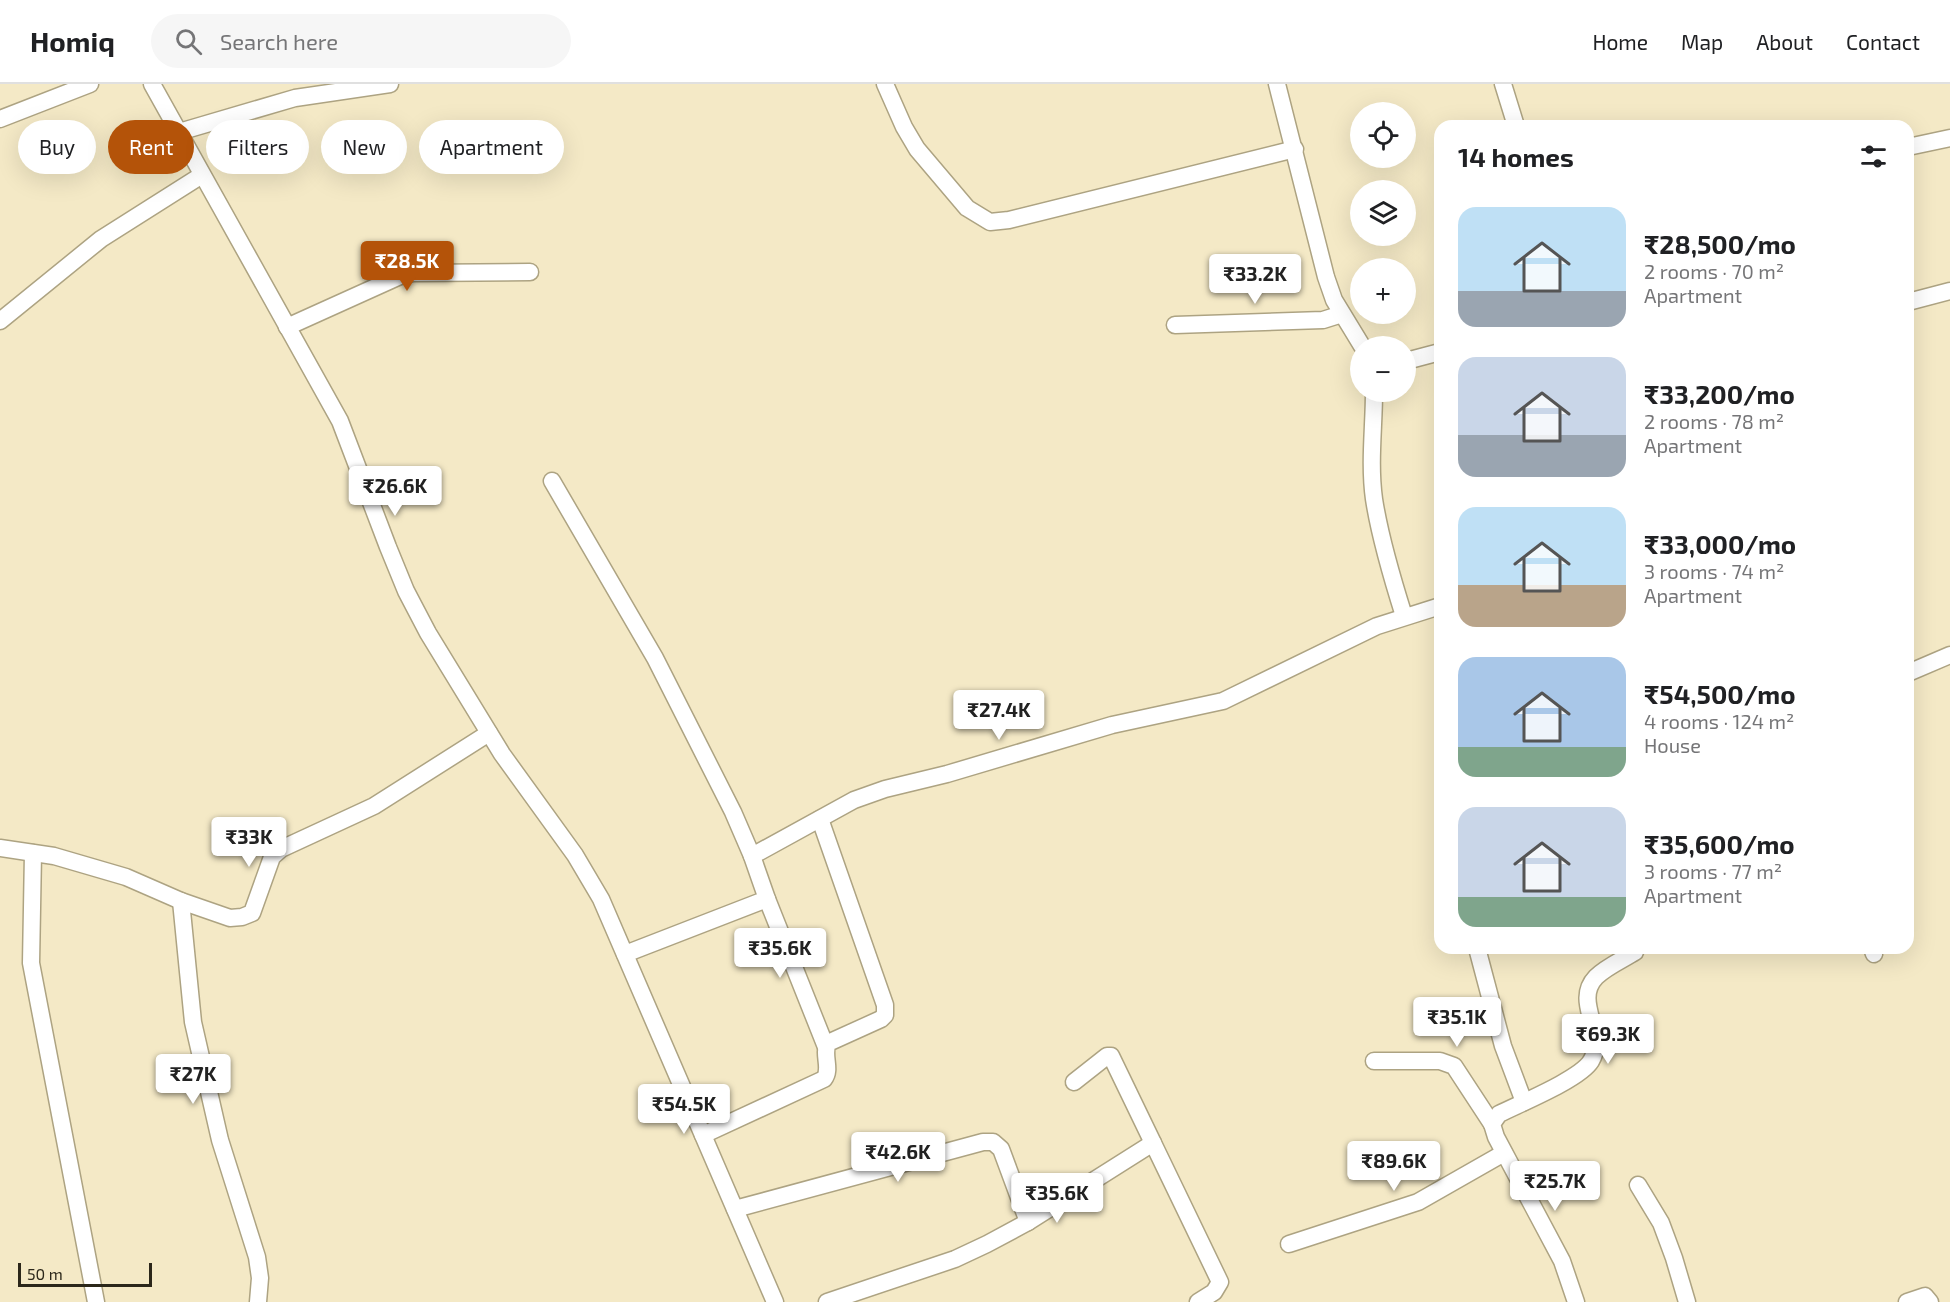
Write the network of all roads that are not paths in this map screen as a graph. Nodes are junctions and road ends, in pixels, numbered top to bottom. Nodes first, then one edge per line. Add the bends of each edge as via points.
1 (90, 84) edge
2 (152, 84) edge
3 (390, 84) edge
4 (885, 84) edge
5 (1277, 84) edge
6 (1503, 84) edge
7 (0, 119) edge
8 (172, 120) edge
9 (1514, 120) edge
10 (194, 127) edge
11 (1950, 138) edge
12 (1914, 146) edge
13 (1295, 149) junction
14 (194, 161) edge
15 (202, 175) junction
16 (530, 272) dead end
17 (1950, 291) edge
18 (1914, 300) edge
19 (1342, 314) junction
20 (0, 321) edge
21 (1175, 325) dead end
22 (287, 327) junction
23 (1356, 336) edge
24 (1434, 354) edge
25 (1416, 358) edge
26 (1374, 402) edge
27 (552, 481) dead end
28 (1434, 608) edge
29 (1404, 616) junction
30 (1950, 655) edge
31 (1914, 670) edge
32 (489, 733) junction
33 (820, 819) junction
34 (0, 848) edge
35 (33, 853) junction
36 (752, 856) junction
37 (767, 899) junction
38 (181, 901) junction
39 (626, 954) junction
40 (1480, 954) edge
41 (1632, 954) edge
42 (825, 1047) junction
43 (1374, 1061) dead end
44 (1074, 1082) dead end
45 (1524, 1102) junction
46 (1492, 1124) junction
47 (703, 1136) junction
48 (1153, 1143) junction
49 (1504, 1153) junction
50 (1638, 1185) dead end
51 (735, 1209) junction
52 (1028, 1222) junction
53 (1289, 1244) dead end
54 (96, 1302) edge
55 (258, 1302) edge
56 (775, 1302) edge
57 (827, 1302) edge
58 (1198, 1302) edge
59 (1576, 1302) edge
60 (1687, 1302) edge
61 (1907, 1302) edge
62 (1930, 1302) edge

1 - 7 street
2 - 8 street
3 - 10 street via 295,98
4 - 13 street via 916,149 968,208 990,222
5 - 13 street
6 - 9 street
11 - 12 street
13 - 19 street via 1326,277
14 - 15 street
15 - 20 street via 101,239
15 - 22 street
16 - 22 street via 413,273
17 - 18 street
19 - 21 street via 1315,321
19 - 23 street
22 - 32 street via 340,421 406,591
24 - 25 street
26 - 29 street via 1374,498
27 - 36 street via 655,658
28 - 29 street
29 - 33 street via 1223,701 1112,725 885,789 854,800
30 - 31 street
32 - 38 street via 374,806 281,849 272,857 252,913 230,918
32 - 39 street via 575,855
33 - 36 street
33 - 42 street via 886,1010 881,1019 834,1038
34 - 35 street
35 - 38 street via 126,878
35 - 54 street via 31,963
36 - 37 street
37 - 39 street
37 - 42 street
38 - 55 street via 193,1022 220,1140 257,1257
39 - 47 street
40 - 45 street via 1503,1046
41 - 45 street via 1589,985 1586,994 1596,1043 1590,1062
42 - 47 street via 828,1072 824,1079
43 - 46 street via 1440,1061 1454,1066
44 - 48 street via 1111,1056
45 - 46 street via 1499,1114
46 - 49 street
47 - 51 street
48 - 52 street
48 - 58 street via 1220,1282 1214,1292
49 - 53 street via 1418,1202
49 - 59 street via 1562,1261
50 - 60 street via 1660,1223
51 - 52 street via 993,1142 1001,1149
51 - 56 street
52 - 57 street via 955,1259
61 - 62 street via 1925,1296

